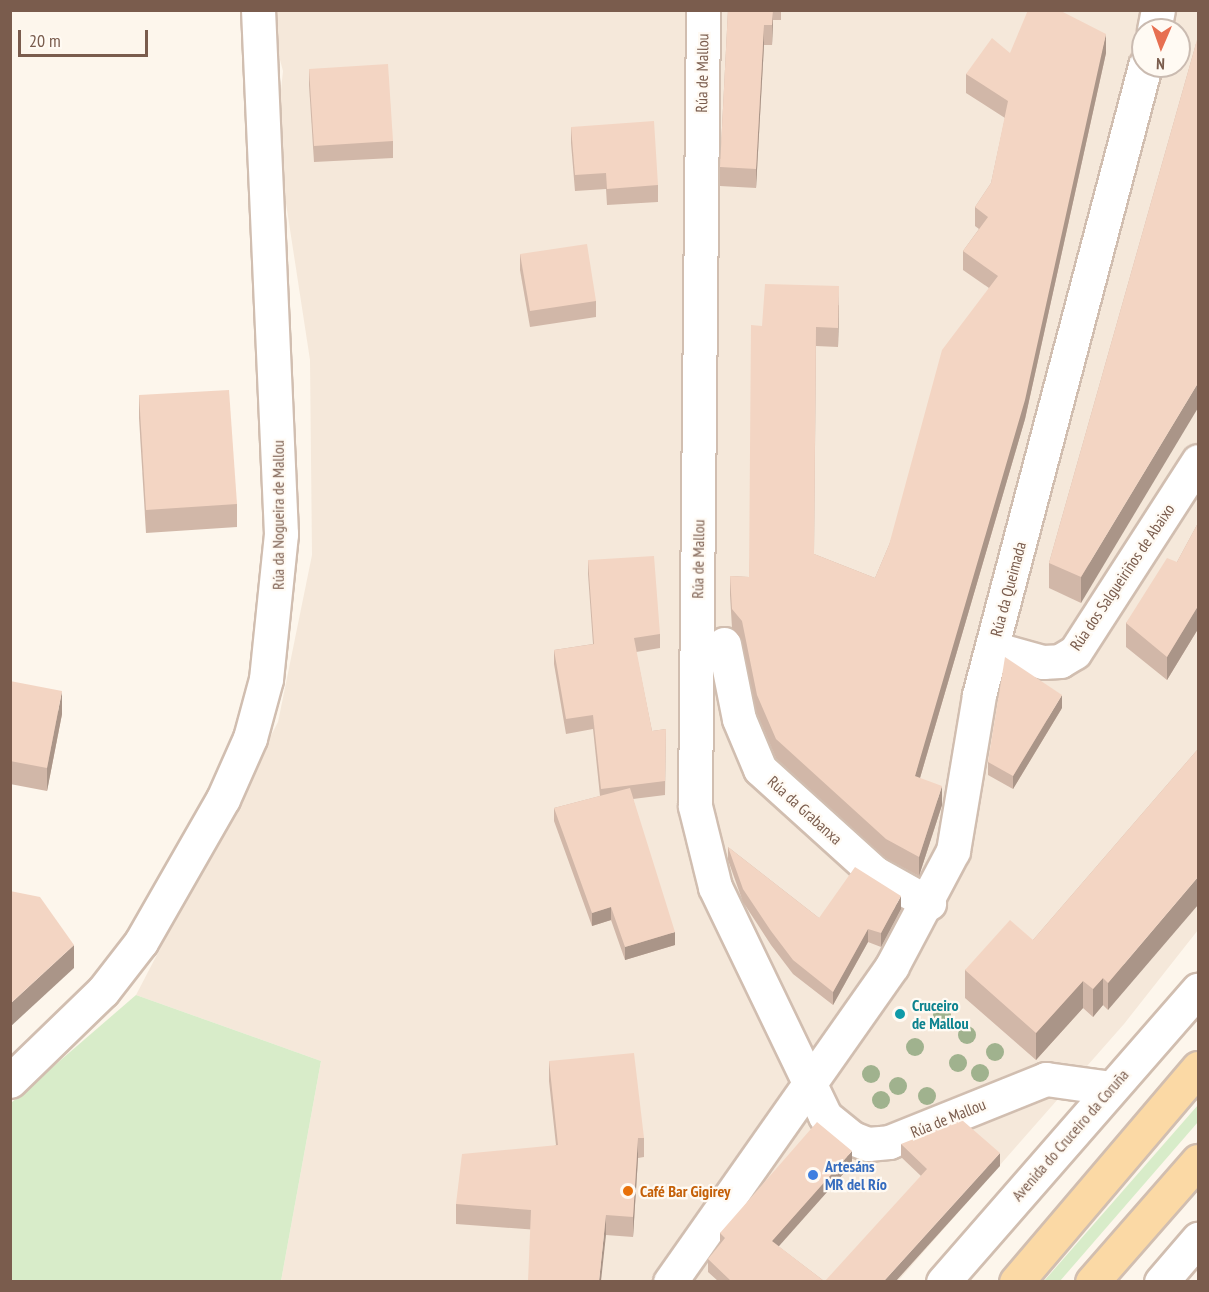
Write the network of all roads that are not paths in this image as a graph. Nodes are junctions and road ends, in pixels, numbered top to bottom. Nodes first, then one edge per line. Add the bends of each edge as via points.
1 (258, 10) edge
2 (703, 10) edge
3 (1142, 78) edge
4 (1198, 460) edge
5 (724, 644) dead end
6 (992, 648) junction
7 (929, 903) junction
8 (1198, 990) edge
9 (1198, 1068) edge
10 (10, 1081) edge
11 (812, 1083) junction
12 (1111, 1088) junction
13 (1198, 1161) edge
14 (1198, 1239) edge
15 (670, 1281) edge
16 (944, 1281) edge
17 (1016, 1281) edge
18 (1092, 1281) edge
19 (1161, 1281) edge

1 - 10 street, Rúa da Nogueira de Mallou via 282,534 266,679 250,738 223,799 141,942 103,991
2 - 11 street, Rúa de Mallou via 695,806 715,887
3 - 6 street, Rúa da Queimada
4 - 6 street, Rúa dos Salgueiriños de Abaixo via 1075,652 1060,661 1043,662
5 - 7 street, Rúa da Grabanxa via 739,719 760,769 875,873
6 - 7 street, Rúa da Queimada via 980,695 962,817
7 - 11 street, Rúa da Queimada
8 - 12 street, Avenida do Cruceiro da Coruña
9 - 17 main road
11 - 12 street, Rúa de Mallou via 825,1116 868,1144 889,1142 1046,1079
11 - 15 street
12 - 16 street, Avenida do Cruceiro da Coruña
13 - 18 main road
14 - 19 street

